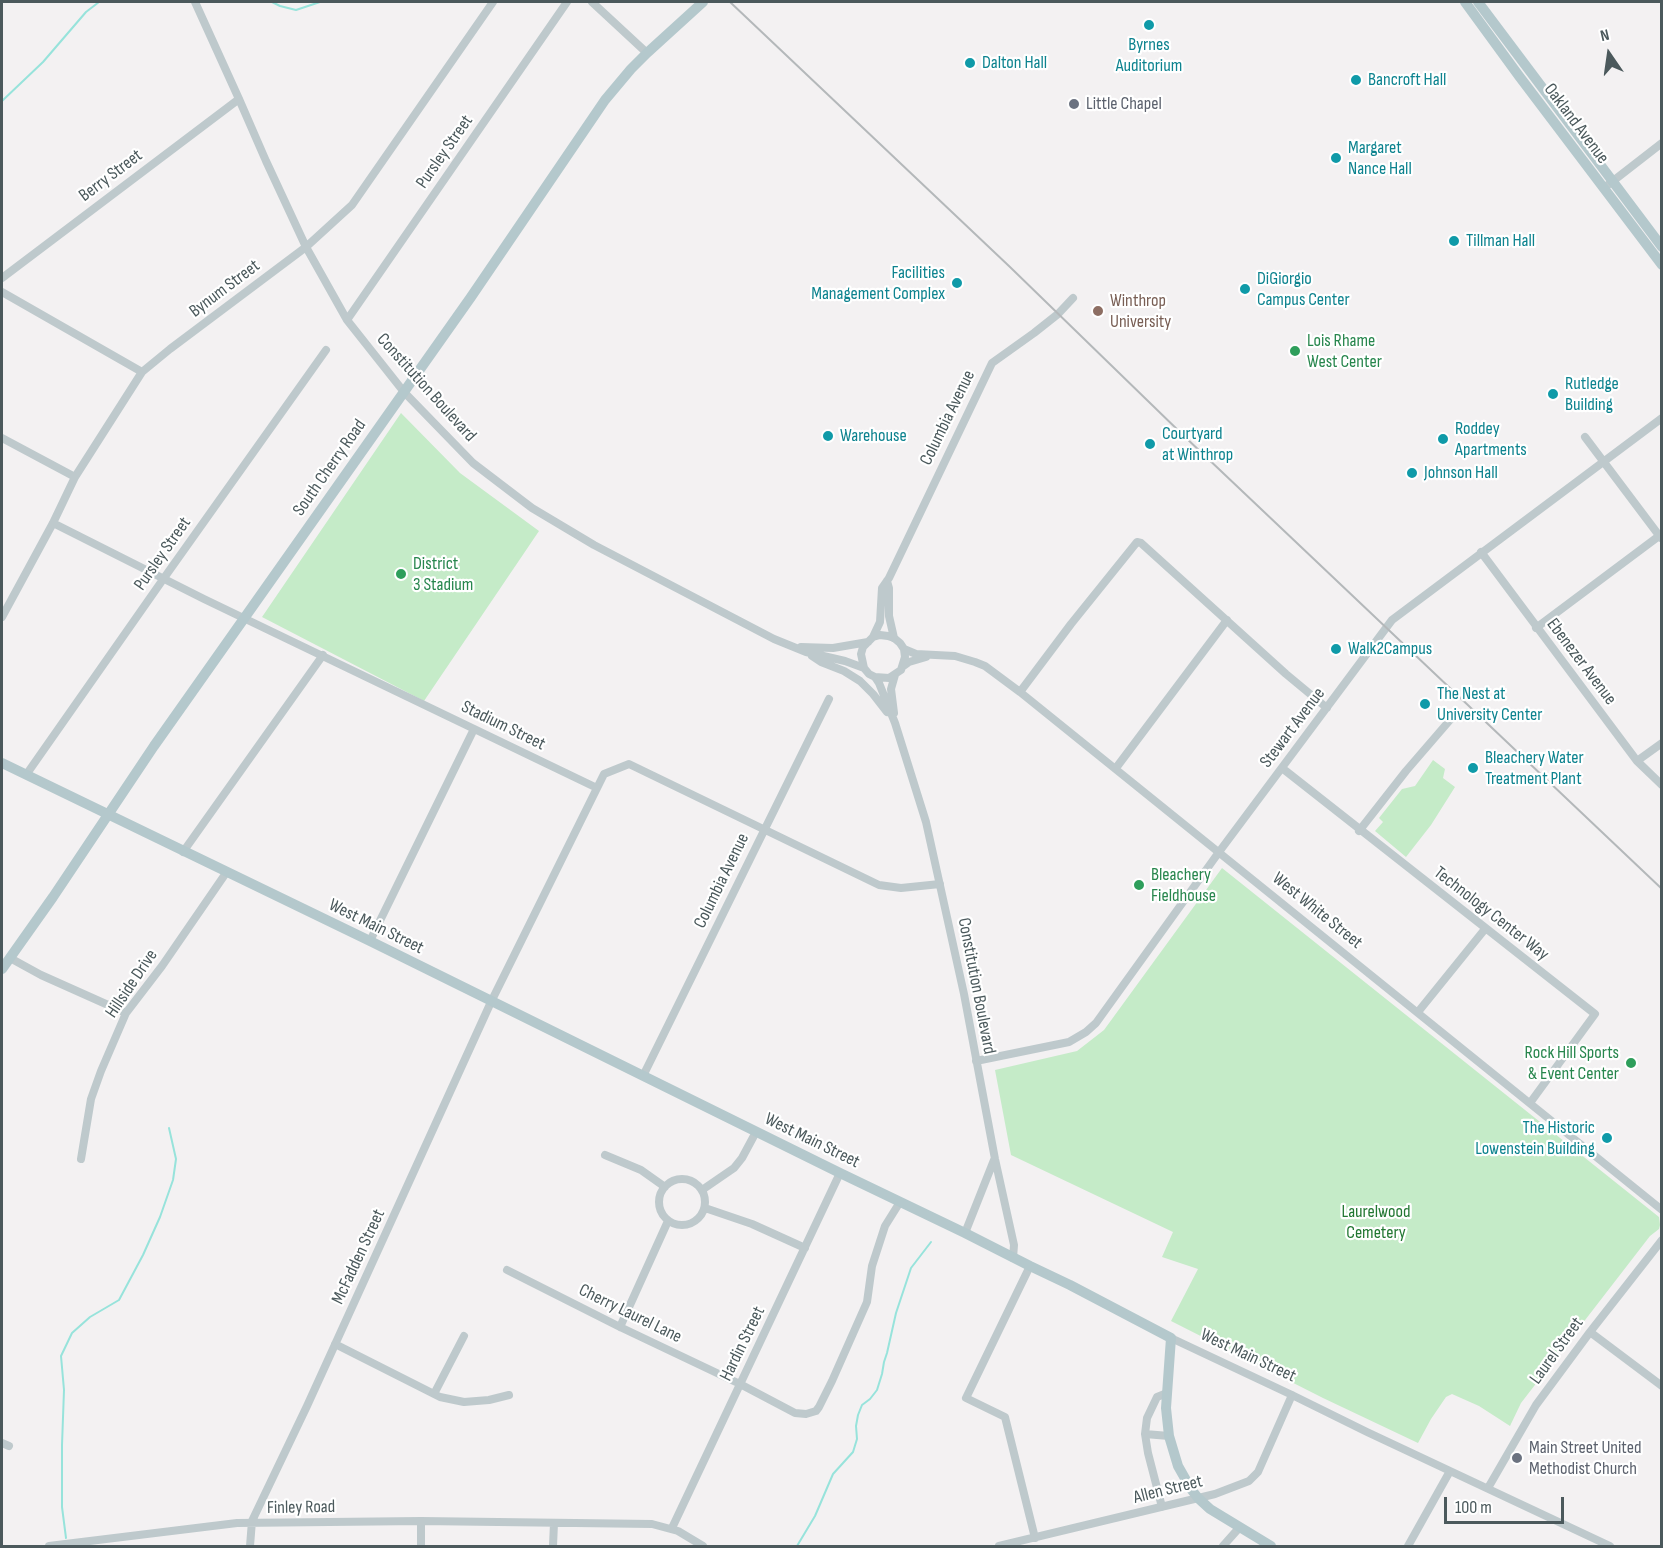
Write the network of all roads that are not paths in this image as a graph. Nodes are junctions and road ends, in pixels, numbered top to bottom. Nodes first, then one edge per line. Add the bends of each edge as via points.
1 (195, 2) edge
2 (493, 2) edge
3 (567, 2) edge
4 (592, 2) edge
5 (703, 2) edge
6 (1471, 2) edge
7 (647, 53) junction
8 (239, 99) junction
9 (1662, 142) edge
10 (1608, 185) junction
11 (1630, 215) junction
12 (306, 247) junction
13 (1662, 247) edge
14 (1662, 265) edge
15 (2, 278) edge
16 (2, 292) edge
17 (1073, 298) dead end
18 (347, 321) junction
19 (326, 350) dead end
20 (142, 372) junction
21 (404, 392) junction
22 (1662, 418) edge
23 (1585, 437) dead end
24 (2, 438) edge
25 (1603, 461) junction
26 (75, 477) junction
27 (53, 523) junction
28 (1660, 538) edge
29 (1481, 552) junction
30 (164, 578) junction
31 (887, 581) junction
32 (2, 617) edge
33 (245, 618) junction
34 (1227, 620) junction
35 (1536, 628) junction
36 (894, 638) junction
37 (870, 640) junction
38 (793, 647) junction
39 (904, 650) junction
40 (806, 652) junction
41 (943, 654) junction
42 (323, 655) junction
43 (902, 667) junction
44 (864, 668) junction
45 (895, 675) junction
46 (874, 677) junction
47 (1020, 692) junction
48 (829, 699) dead end
49 (1327, 708) junction
50 (1450, 720) dead end
51 (893, 721) junction
52 (474, 729) junction
53 (1662, 743) edge
54 (1637, 761) junction
55 (2, 763) edge
56 (1116, 768) junction
57 (1282, 768) junction
58 (26, 776) junction
59 (1662, 785) edge
60 (597, 788) junction
61 (107, 815) junction
62 (764, 828) junction
63 (1359, 831) junction
64 (183, 852) junction
65 (1220, 852) junction
66 (226, 873) junction
67 (940, 884) junction
68 (1485, 929) junction
69 (370, 941) junction
70 (5, 963) edge
71 (491, 1002) junction
72 (1418, 1012) junction
73 (126, 1013) junction
74 (976, 1061) junction
75 (643, 1076) junction
76 (1530, 1103) junction
77 (756, 1132) junction
78 (605, 1155) dead end
79 (81, 1159) dead end
80 (995, 1159) junction
81 (840, 1173) junction
82 (665, 1187) junction
83 (702, 1190) junction
84 (900, 1202) junction
85 (705, 1208) junction
86 (1662, 1210) edge
87 (668, 1221) junction
88 (965, 1233) junction
89 (1662, 1240) edge
90 (805, 1248) junction
91 (1013, 1258) junction
92 (1030, 1266) junction
93 (507, 1270) dead end
94 (620, 1327) junction
95 (1590, 1332) junction
96 (464, 1336) dead end
97 (1171, 1338) junction
98 (335, 1344) junction
99 (740, 1384) junction
100 (1662, 1386) edge
101 (1167, 1393) junction
102 (434, 1394) junction
103 (509, 1395) dead end
104 (1292, 1395) junction
105 (1145, 1434) junction
106 (1169, 1436) junction
107 (1450, 1470) junction
108 (1488, 1488) junction
109 (1198, 1498) junction
110 (1162, 1508) junction
111 (421, 1521) junction
112 (554, 1522) junction
113 (252, 1523) junction
114 (672, 1528) junction
115 (1239, 1528) junction
116 (131, 1537) junction
117 (1035, 1538) junction
118 (50, 1546) edge
119 (131, 1546) edge
120 (250, 1546) edge
121 (421, 1546) edge
122 (553, 1546) edge
123 (703, 1546) edge
124 (999, 1546) edge
125 (1223, 1546) edge
126 (1271, 1546) edge
127 (1408, 1546) edge
128 (1610, 1546) edge

1 - 8 street, Constitution Boulevard
2 - 12 street, Bynum Street via 352,205
3 - 18 street, Pursley Street
4 - 7 street
5 - 7 main road, South Cherry Road
6 - 10 main road, Oakland Avenue via 1519,76
7 - 21 main road, South Cherry Road via 605,100
8 - 12 street, Constitution Boulevard
8 - 15 street, Berry Street
9 - 10 street
10 - 11 main road, Oakland Avenue
11 - 13 main road, Oakland Avenue
11 - 14 main road, Oakland Avenue
12 - 18 street, Constitution Boulevard
12 - 20 street, Bynum Street
16 - 20 street
17 - 31 street, Columbia Avenue via 1058,314 992,363
18 - 21 street, Constitution Boulevard
19 - 30 street, Pursley Street
20 - 26 street, Bynum Street
21 - 33 main road, South Cherry Road
21 - 38 street, Constitution Boulevard via 473,463 532,508 678,590
22 - 25 street, Stewart Avenue
23 - 25 street
24 - 26 street
25 - 28 street
25 - 29 street, Stewart Avenue
26 - 27 street, Bynum Street
27 - 30 street, Stadium Street
27 - 32 street, Bynum Street
28 - 35 street
29 - 35 street, Ebenezer Avenue
29 - 49 street, Stewart Avenue via 1392,620
30 - 33 street, Stadium Street
30 - 58 street, Pursley Street
31 - 36 street, Columbia Avenue
31 - 37 street, Columbia Avenue via 882,588 880,622
33 - 42 street, Stadium Street
33 - 61 main road, South Cherry Road
34 - 47 street via 1137,542
34 - 49 street
34 - 56 street
35 - 54 street, Ebenezer Avenue
36 - 37 street, Constitution Boulevard via 880,635
36 - 39 street
37 - 38 street, Constitution Boulevard via 833,648
37 - 44 street via 861,654
38 - 40 street, Constitution Boulevard
39 - 41 street, West White Street
39 - 43 street
40 - 44 street, Constitution Boulevard
40 - 51 street via 860,681
41 - 43 street, West White Street
41 - 47 street, West White Street via 985,666
42 - 52 street, Stadium Street
42 - 64 street
43 - 45 street
44 - 46 street, Constitution Boulevard
45 - 46 street
45 - 51 street, Constitution Boulevard via 891,690
46 - 51 street, Constitution Boulevard
47 - 56 street, West White Street
48 - 62 street, Columbia Avenue
49 - 57 street, Stewart Avenue
50 - 63 street
51 - 67 street, Constitution Boulevard via 926,822
52 - 60 street, Stadium Street
52 - 69 street
53 - 54 street
54 - 59 street, Ebenezer Avenue
55 - 58 main road, West Main Street
56 - 65 street, West White Street
57 - 63 street, Technology Center Way
57 - 65 street, Stewart Avenue
58 - 61 main road, West Main Street
60 - 62 street via 604,774 629,764
60 - 71 street, McFadden Street
61 - 64 main road, West Main Street
61 - 70 main road, South Cherry Road
62 - 67 street via 879,885 901,888
62 - 75 street, Columbia Avenue
63 - 68 street, Technology Center Way
64 - 66 main road, West Main Street
65 - 72 street, West White Street
65 - 74 street, Stewart Avenue via 1105,1012 1086,1032 1058,1045
66 - 69 main road, West Main Street
66 - 73 street, Hillside Drive
67 - 74 street, Constitution Boulevard
68 - 72 street
68 - 76 street, Technology Center Way via 1595,1014
69 - 71 main road, West Main Street
70 - 73 street
71 - 75 main road, West Main Street
71 - 98 street, McFadden Street
72 - 76 street, West White Street
73 - 79 street, Hillside Drive via 93,1092
74 - 80 street, Constitution Boulevard
75 - 77 main road, West Main Street
76 - 86 street, West White Street
77 - 81 main road, West Main Street
77 - 83 street via 734,1168
78 - 82 street via 641,1170
80 - 88 street
80 - 91 street, Constitution Boulevard via 1014,1245
81 - 84 main road, West Main Street
81 - 90 street, Hardin Street
82 - 83 street via 678,1179 695,1183
82 - 87 street via 659,1206
83 - 85 street
84 - 88 main road, West Main Street
84 - 99 street, Cherry Laurel Lane via 885,1226 872,1266 867,1302 816,1411 795,1413
85 - 87 street via 701,1216 686,1225
85 - 90 street
87 - 94 street
88 - 91 main road, West Main Street
89 - 95 street, Laurel Street
90 - 99 street, Hardin Street
91 - 92 main road, West Main Street
92 - 97 main road, West Main Street
92 - 117 street via 966,1398 1005,1417
93 - 94 street, Cherry Laurel Lane
94 - 99 street, Cherry Laurel Lane
95 - 100 street
95 - 108 street, Laurel Street via 1536,1406
96 - 102 street
97 - 101 main road
97 - 104 street, West Main Street
98 - 102 street
98 - 113 street, McFadden Street
99 - 114 street, Hardin Street
101 - 105 street via 1157,1397 1152,1406
101 - 106 main road
102 - 103 street via 464,1402
104 - 107 street, West Main Street
104 - 109 street, Allen Street via 1258,1472 1249,1481
105 - 106 street
105 - 110 street
106 - 109 main road via 1178,1466
107 - 108 street, West Main Street
107 - 127 street
108 - 128 street, West Main Street
109 - 110 street, Allen Street
109 - 115 main road
110 - 117 street, Allen Street
111 - 112 street, Finley Road
111 - 113 street, Finley Road
111 - 121 street
112 - 114 street
112 - 122 street
113 - 116 street, Finley Road
113 - 120 street, McFadden Street
114 - 123 street
115 - 125 street
115 - 126 main road
116 - 118 street, Finley Road
116 - 119 street
117 - 124 street, Allen Street

